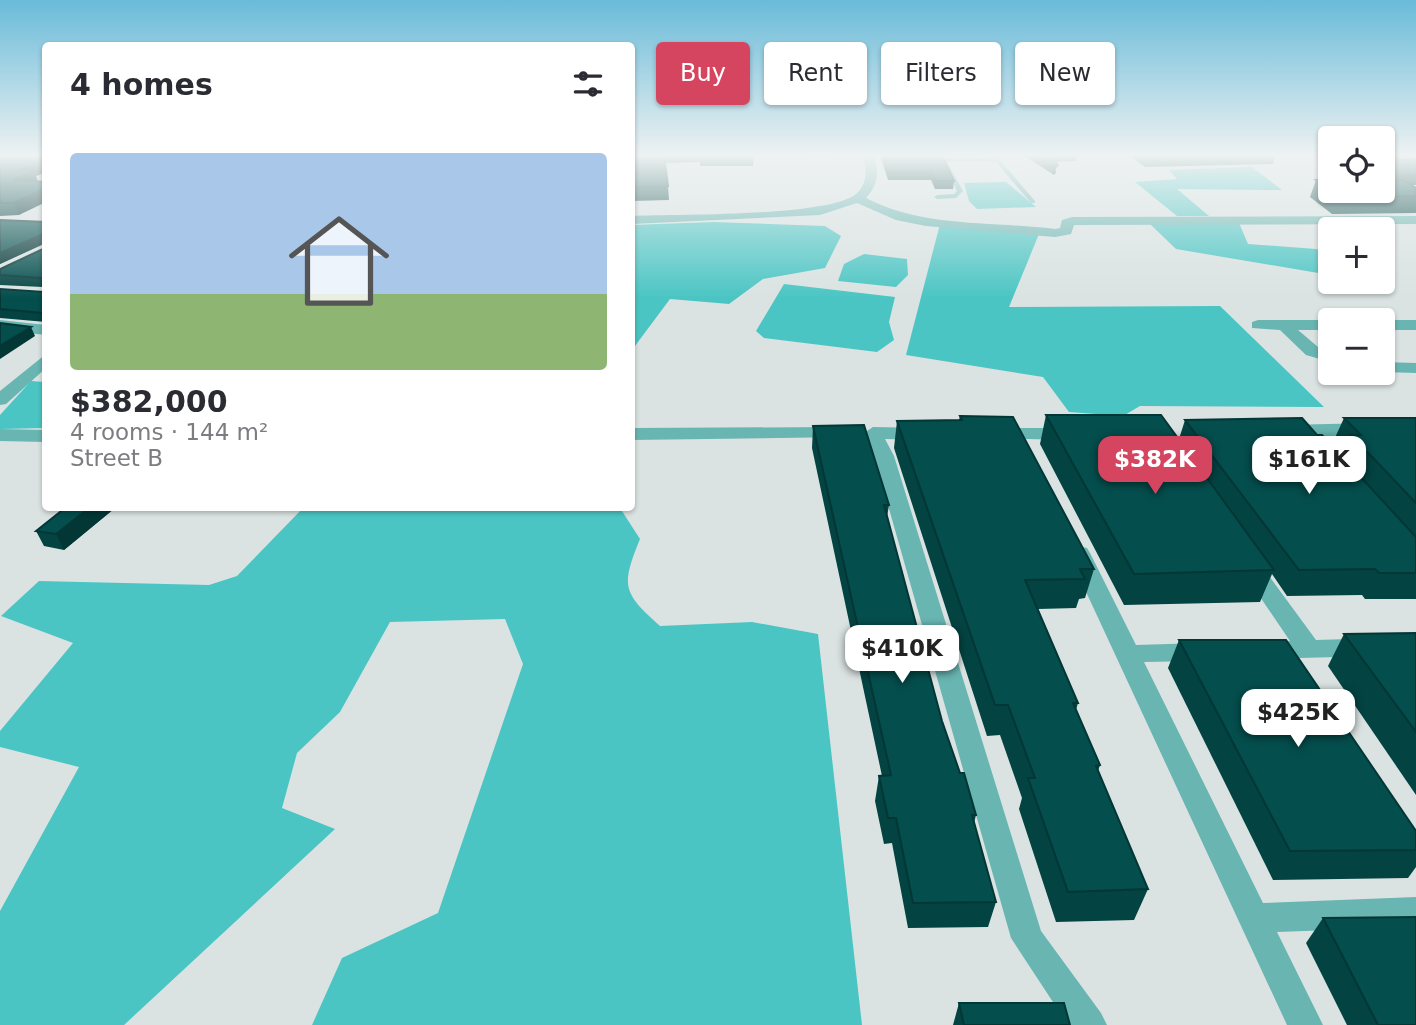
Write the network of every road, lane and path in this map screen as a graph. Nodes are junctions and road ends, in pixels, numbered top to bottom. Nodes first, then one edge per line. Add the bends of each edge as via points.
1 (846, 203) edge
2 (866, 203) edge
3 (635, 220) edge
4 (1416, 220) edge
5 (0, 325) edge
6 (1258, 325) dead end
7 (1284, 325) junction
8 (1318, 325) edge
9 (1395, 325) edge
10 (1416, 326) edge
11 (42, 330) edge
12 (1318, 353) edge
13 (42, 362) edge
14 (1395, 367) edge
15 (1416, 368) edge
16 (3, 393) edge
17 (1416, 428) edge
18 (1300, 430) junction
19 (1261, 431) edge
20 (635, 433) edge
21 (873, 433) junction
22 (940, 434) edge
23 (967, 434) edge
24 (1089, 434) edge
25 (0, 435) edge
26 (1021, 435) junction
27 (42, 436) edge
28 (1318, 450) edge
29 (1033, 459) edge
30 (1069, 532) edge
31 (1237, 547) edge
32 (1416, 646) edge
33 (1309, 649) junction
34 (1129, 654) junction
35 (1416, 912) edge
36 (1252, 918) junction
37 (1089, 1025) edge
38 (1305, 1025) edge

1 - 3 street via 820,211
2 - 4 street via 914,220 1055,233 1066,232 1072,220
5 - 11 street
6 - 7 street
7 - 8 street
7 - 12 street
9 - 10 street
13 - 16 street
14 - 15 street
17 - 18 street
18 - 19 street
18 - 28 street
20 - 21 street
21 - 22 street
21 - 37 street via 884,456 1027,938
23 - 26 street
24 - 26 street
25 - 27 street
26 - 29 street
30 - 34 street
31 - 33 street
32 - 33 street
33 - 34 street via 1284,661 1230,651
34 - 36 street
35 - 36 street
36 - 38 street

